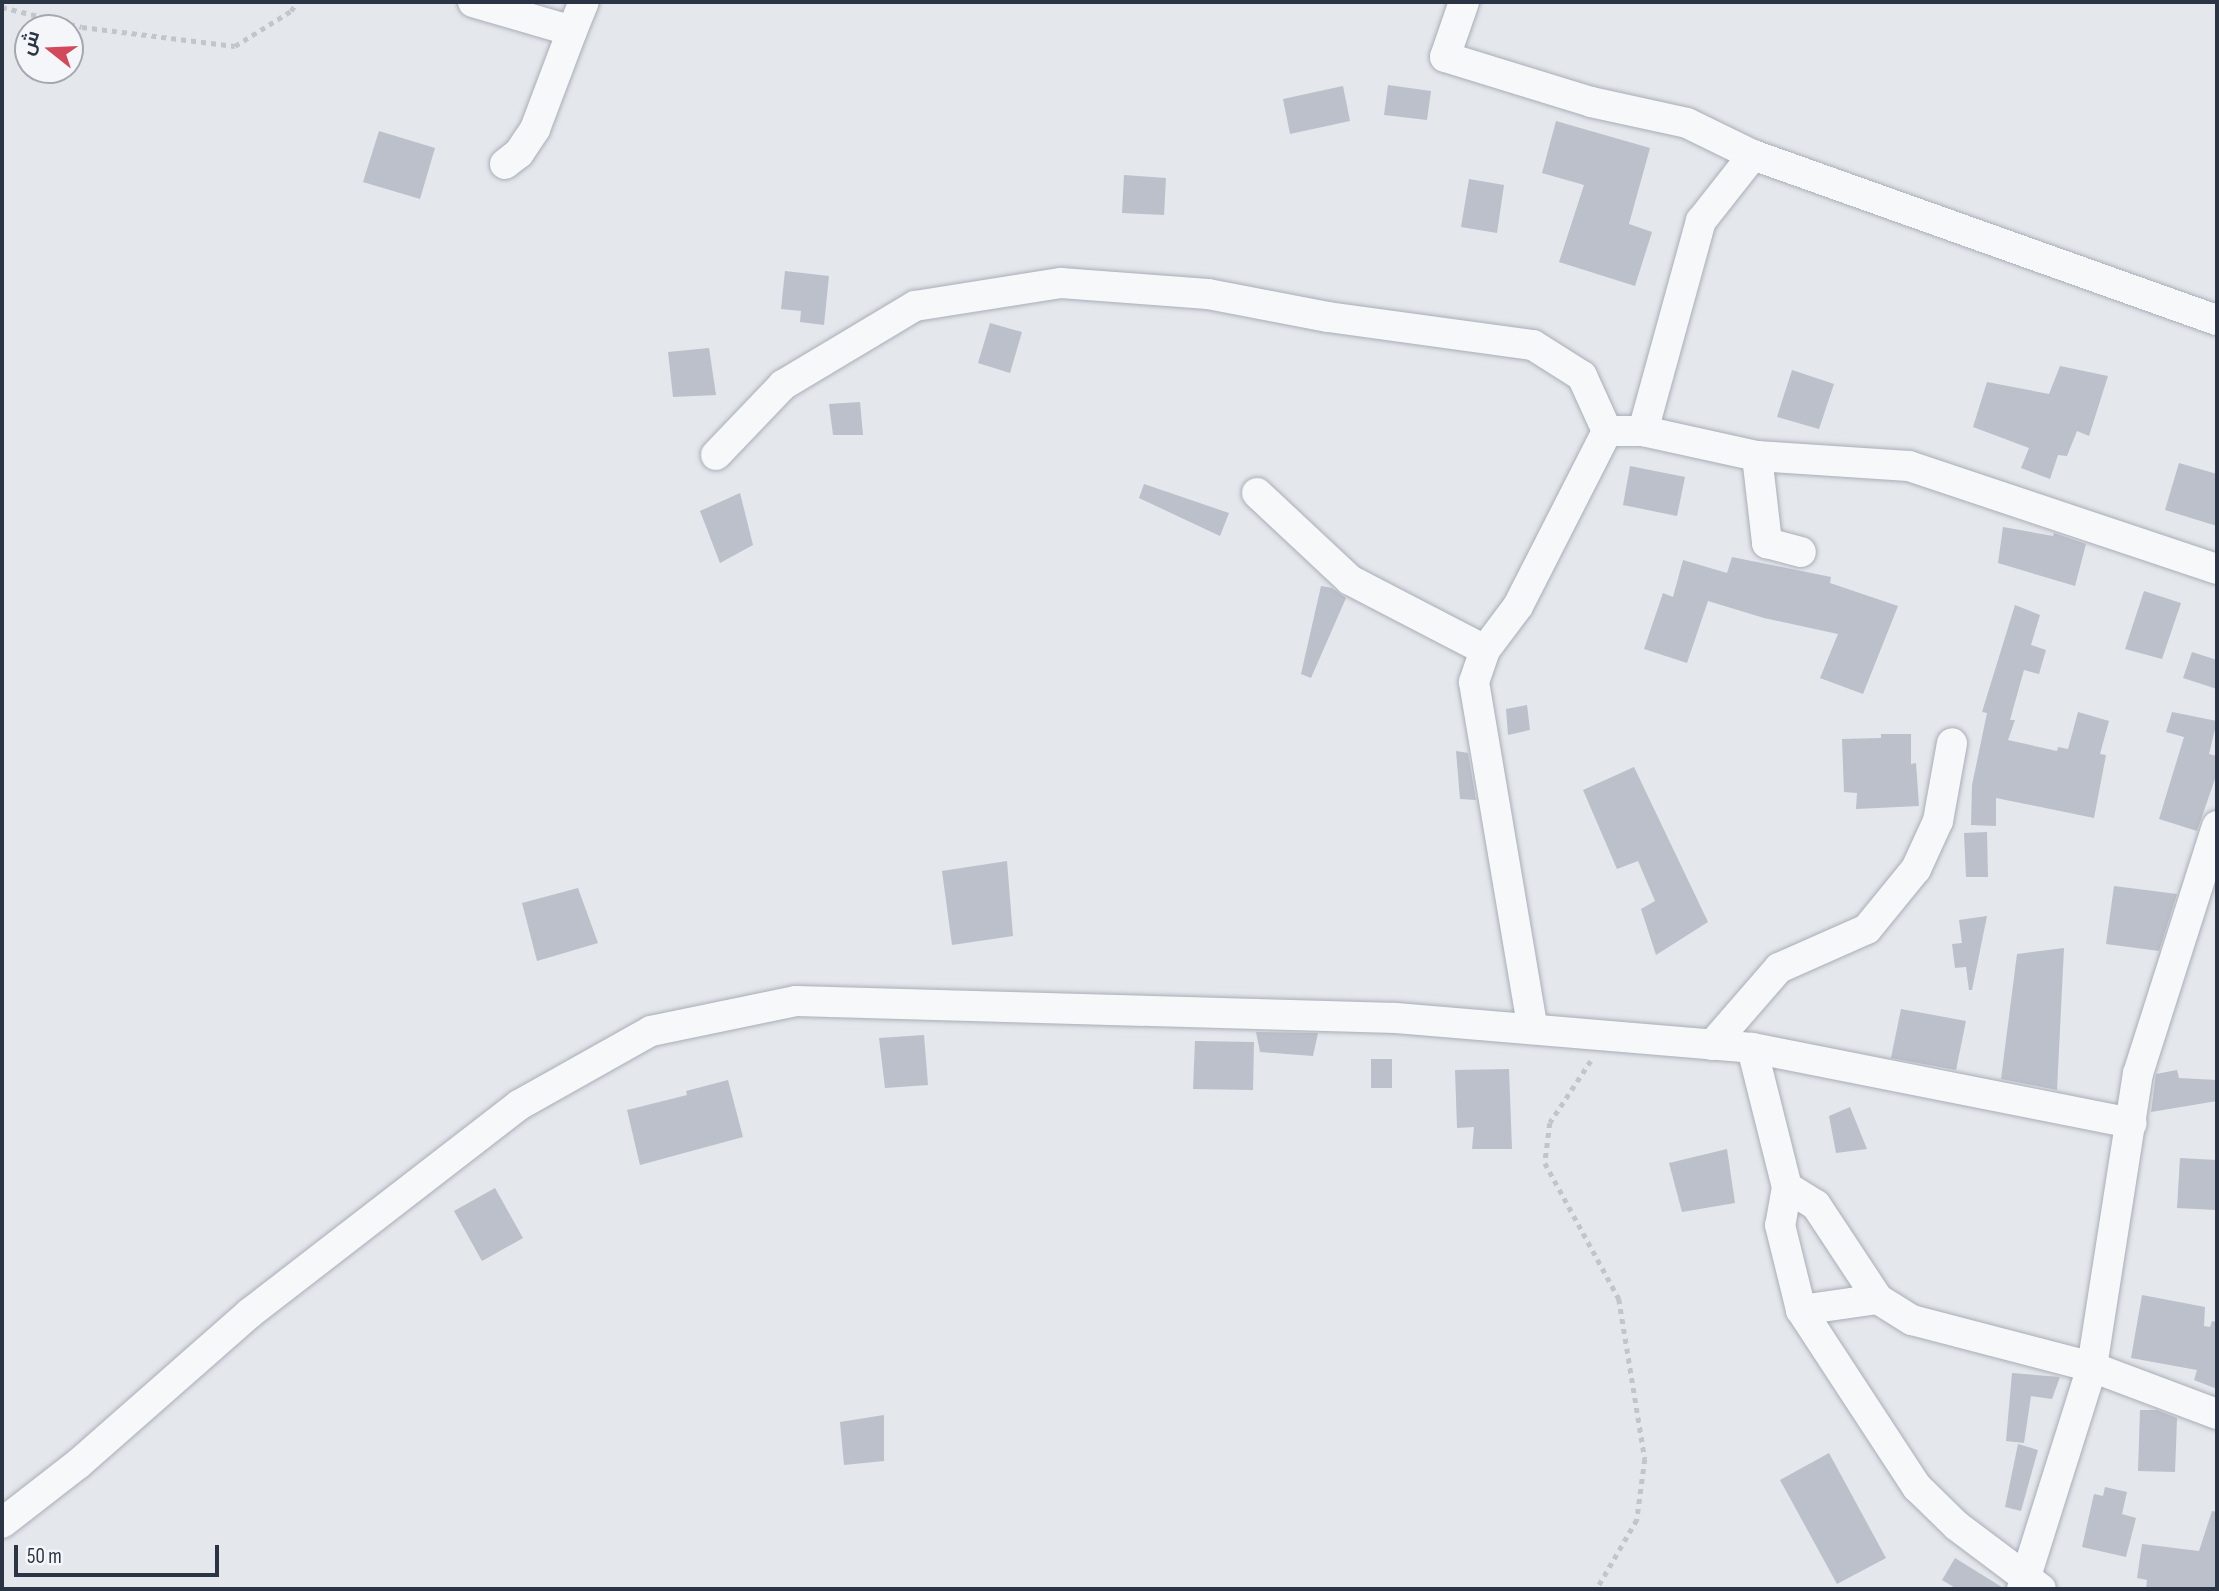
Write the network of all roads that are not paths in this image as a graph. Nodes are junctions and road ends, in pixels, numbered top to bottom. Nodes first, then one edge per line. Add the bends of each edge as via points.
1 (473, 2) edge
2 (584, 2) edge
3 (1464, 2) edge
4 (572, 31) junction
5 (1752, 155) junction
6 (505, 164) dead end
7 (2217, 320) edge
8 (1607, 431) junction
9 (1643, 431) junction
10 (716, 455) dead end
11 (1756, 456) junction
12 (1257, 493) dead end
13 (1801, 552) dead end
14 (2217, 569) edge
15 (1485, 650) junction
16 (1952, 743) dead end
17 (2217, 826) edge
18 (1533, 1030) junction
19 (1712, 1045) junction
20 (1752, 1048) junction
21 (2132, 1123) junction
22 (1787, 1187) junction
23 (1878, 1299) junction
24 (1801, 1310) junction
25 (2092, 1367) junction
26 (2217, 1414) edge
27 (8, 1510) edge
28 (2030, 1586) edge

1 - 4 street
2 - 4 street
3 - 5 street via 1445,57 1591,102 1687,123
4 - 6 street via 535,128 519,153
5 - 7 street
5 - 9 street via 1701,221
8 - 9 street
8 - 10 street via 1582,376 1533,345 1328,317 1208,294 1061,283 915,306 783,385
8 - 15 street via 1518,606
9 - 11 street
11 - 13 street via 1768,542
11 - 14 street via 1909,466
12 - 15 street via 1350,580
15 - 18 street via 1474,682
16 - 19 street via 1938,821 1916,869 1867,929 1779,968
17 - 21 street via 2138,1073
18 - 19 street
18 - 27 street via 1396,1018 796,1001 651,1031 519,1105 250,1313 78,1464
19 - 20 street
20 - 21 street
20 - 22 street
21 - 25 street
22 - 23 street via 1816,1205
22 - 24 street via 1780,1225
23 - 24 street
23 - 25 street via 1912,1320
24 - 28 street via 1917,1487
25 - 26 street
25 - 28 street

